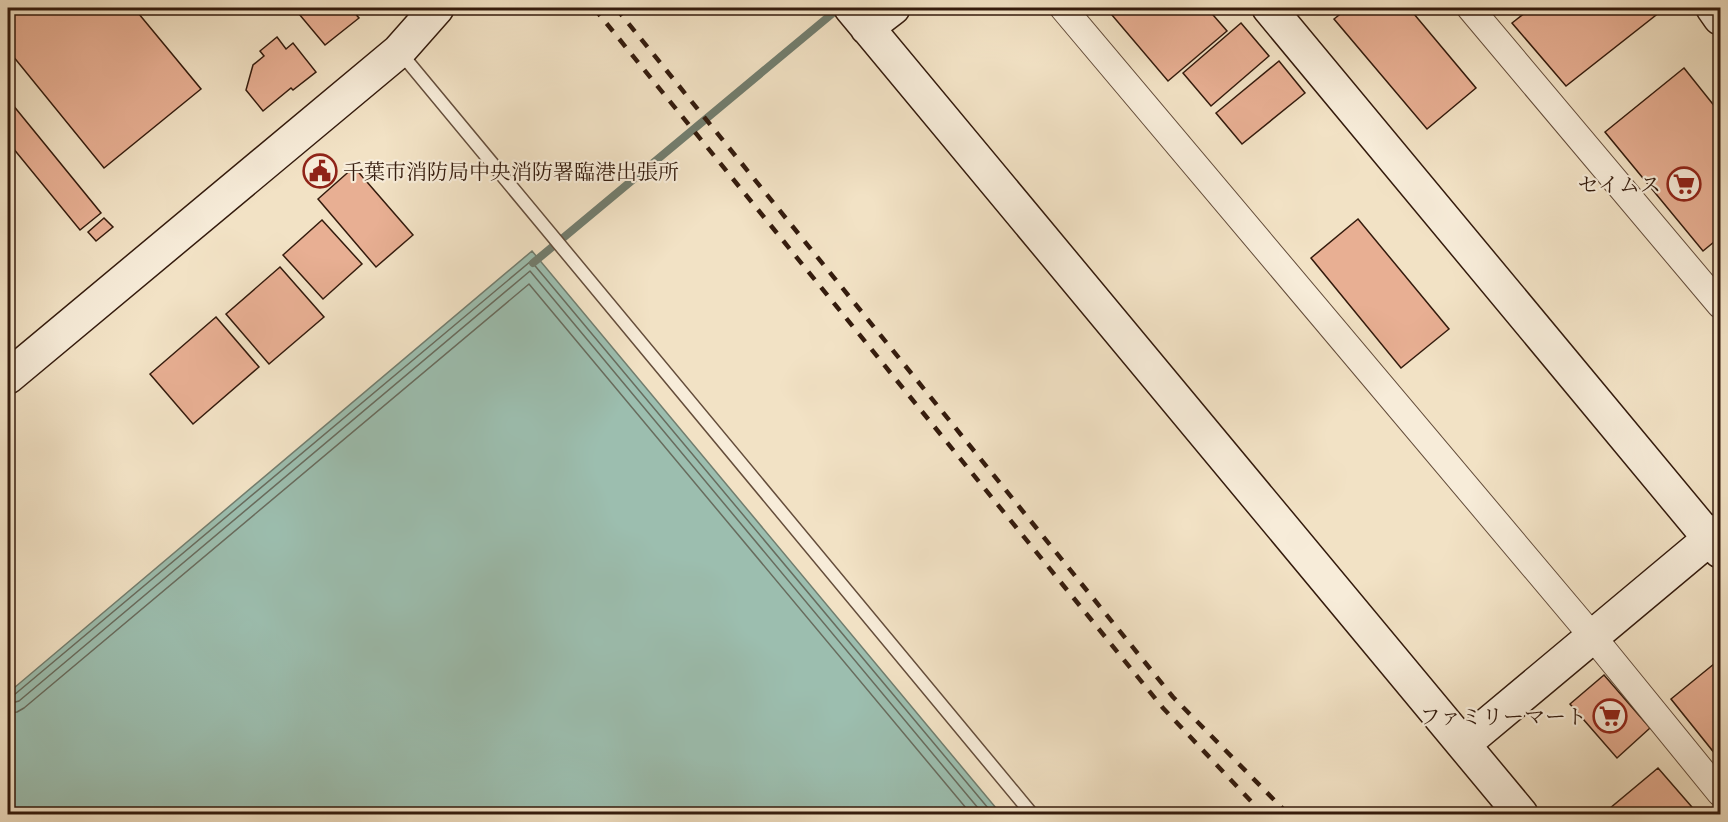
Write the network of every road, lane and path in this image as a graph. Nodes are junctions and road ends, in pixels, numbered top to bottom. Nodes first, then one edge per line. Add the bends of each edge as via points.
1 (437, 8) edge
2 (893, 8) edge
3 (1063, 8) edge
4 (1269, 8) edge
5 (1470, 8) edge
6 (1713, 8) edge
7 (858, 17) edge
8 (1720, 18) edge
9 (399, 51) junction
10 (1720, 305) edge
11 (8, 377) edge
12 (1717, 540) edge
13 (1593, 637) junction
14 (1464, 744) junction
15 (1720, 793) edge
16 (1032, 814) edge
17 (1521, 814) edge

1 - 9 street
2 - 7 street
3 - 13 street
4 - 12 street
5 - 10 street
6 - 8 street
7 - 14 street
9 - 11 street
9 - 16 lane
12 - 13 street
13 - 14 street
13 - 15 street
14 - 17 street

